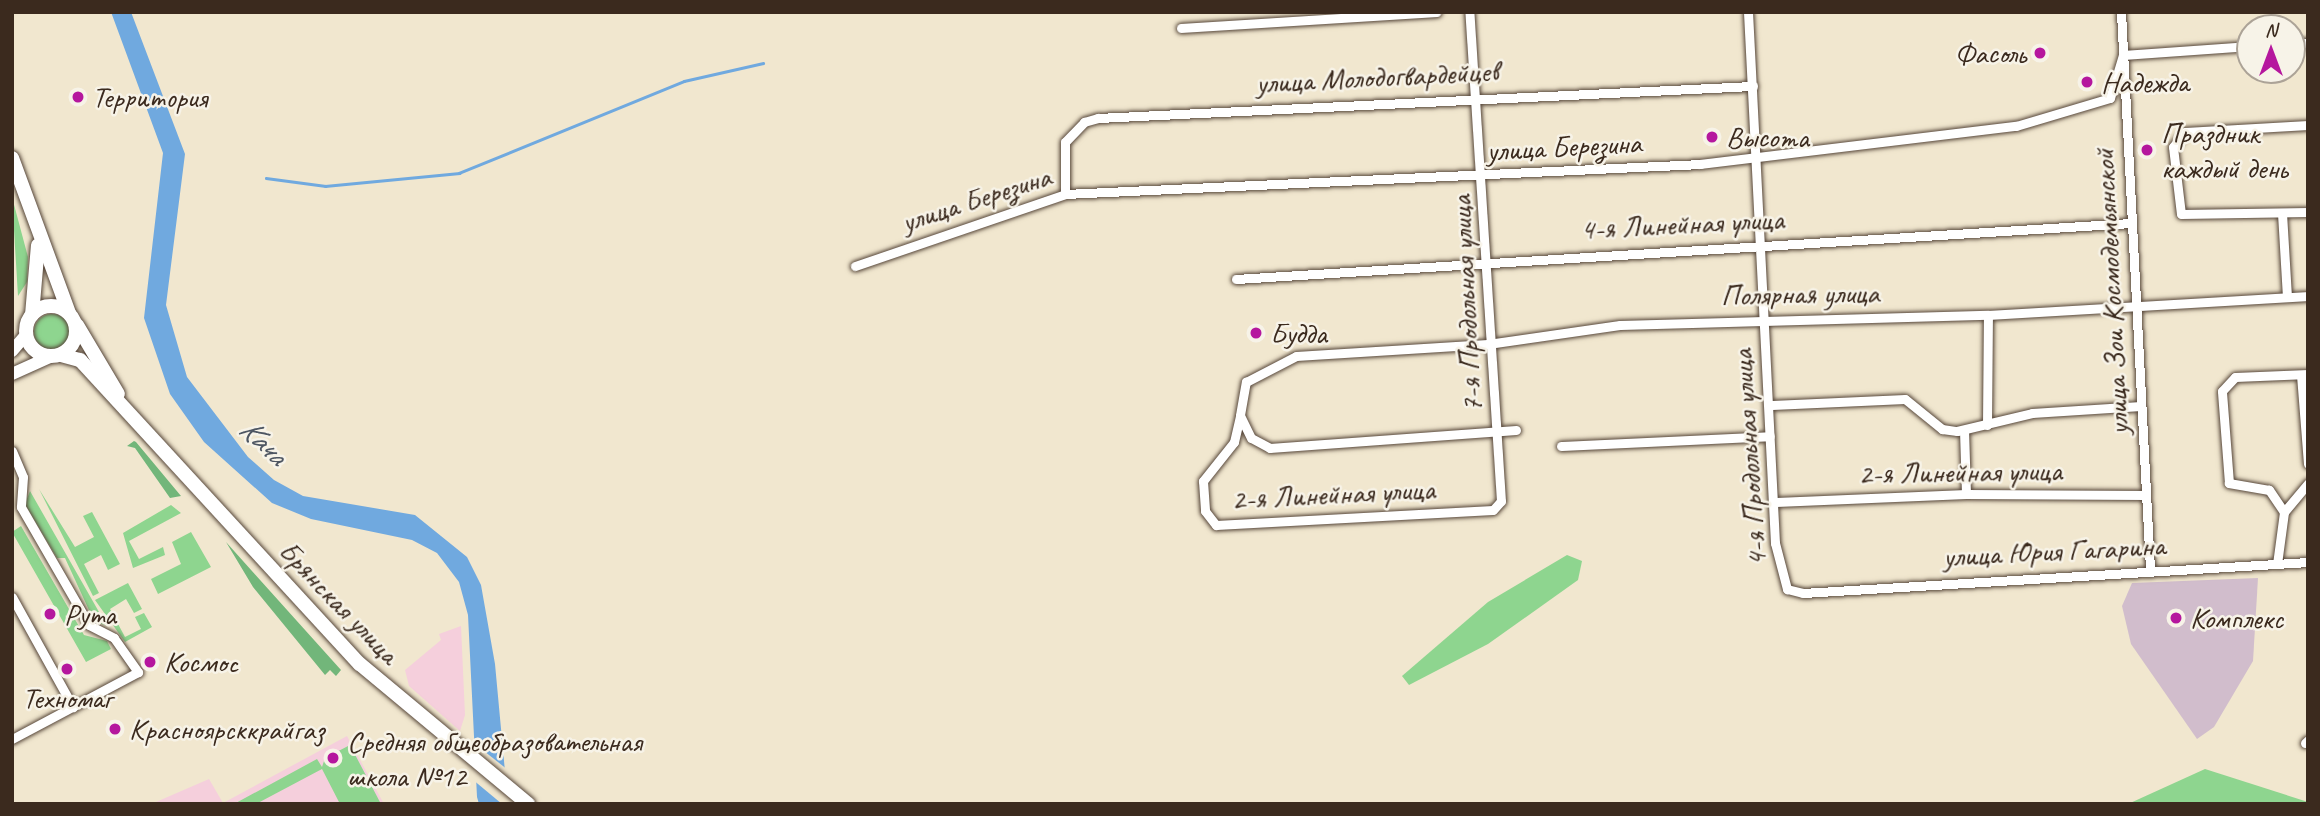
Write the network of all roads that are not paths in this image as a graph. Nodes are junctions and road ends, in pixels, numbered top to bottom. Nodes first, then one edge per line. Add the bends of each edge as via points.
1 (1437, 12) edge
2 (1469, 12) edge
3 (1748, 12) edge
4 (2121, 12) edge
5 (1181, 28) dead end
6 (2236, 47) edge
7 (2123, 55) junction
8 (1753, 86) junction
9 (1474, 96) junction
10 (2308, 125) edge
11 (1756, 157) junction
12 (12, 158) edge
13 (1485, 177) junction
14 (1065, 194) junction
15 (2308, 212) edge
16 (2282, 213) junction
17 (2132, 223) junction
18 (37, 233) junction
19 (1763, 244) junction
20 (1485, 261) junction
21 (855, 266) dead end
22 (1236, 279) dead end
23 (2308, 296) edge
24 (2287, 297) junction
25 (2135, 306) junction
26 (32, 315) junction
27 (1987, 315) junction
28 (72, 318) junction
29 (1764, 318) junction
30 (26, 335) junction
31 (1488, 344) junction
32 (12, 351) edge
33 (56, 356) junction
34 (12, 374) edge
35 (2304, 375) edge
36 (1772, 405) junction
37 (2141, 406) junction
38 (1240, 415) junction
39 (132, 417) junction
40 (1987, 425) junction
41 (1496, 428) junction
42 (1516, 430) dead end
43 (1964, 430) junction
44 (1770, 436) junction
45 (1561, 446) dead end
46 (12, 451) edge
47 (2308, 464) edge
48 (2307, 485) edge
49 (1966, 494) junction
50 (2146, 495) junction
51 (1776, 502) junction
52 (2284, 512) junction
53 (2308, 562) edge
54 (2277, 564) junction
55 (2150, 570) junction
56 (1803, 593) joint
57 (12, 597) edge
58 (73, 707) junction
59 (12, 739) edge
60 (523, 800) edge

1 - 5 street
2 - 9 street, 7-я Продольная улица
3 - 8 street, 4-я Продольная улица
4 - 7 street, улица Зои Космодемьянской
6 - 7 street
7 - 11 street, улица Березина via 2110,98 2065,116
7 - 17 street, улица Зои Космодемьянской
8 - 9 street, улица Молодогвардейцев
8 - 11 street, 4-я Продольная улица
9 - 13 street, 7-я Продольная улица via 1479,172
9 - 14 street, улица Молодогвардейцев via 1091,120 1065,142
10 - 16 street via 2185,132 2173,142 2181,215
11 - 13 street, улица Березина
11 - 19 street, 4-я Продольная улица
12 - 18 highway, Брянская улица
13 - 14 street, улица Березина
13 - 20 street, 7-я Продольная улица
14 - 21 street, улица Березина
15 - 16 street
16 - 24 street
17 - 19 street, 4-я Линейная улица
17 - 25 street, улица Зои Космодемьянской
18 - 26 highway, Брянская улица
18 - 28 highway, Брянская улица
19 - 20 street, 4-я Линейная улица
19 - 29 street, 4-я Продольная улица
20 - 22 street, 4-я Линейная улица
20 - 31 street, 7-я Продольная улица
23 - 24 street, Полярная улица
24 - 25 street, Полярная улица
25 - 27 street, Полярная улица
25 - 37 street, улица Зои Космодемьянской
26 - 28 highway via 54,306
26 - 30 highway, Брянская улица
27 - 29 street, Полярная улица
27 - 40 street
28 - 33 highway via 75,342
28 - 39 highway, Брянская улица
29 - 31 street, Полярная улица via 1620,325
29 - 36 street, 4-я Продольная улица
30 - 32 main road
30 - 33 highway, Брянская улица via 35,350
31 - 38 street, Полярная улица via 1296,356 1247,382
31 - 41 street, 7-я Продольная улица
33 - 34 main road
33 - 39 highway, Брянская улица via 80,360
35 - 47 street
35 - 52 street via 2235,377 2222,391 2229,482 2269,490
36 - 43 street via 1905,400 1942,429
36 - 44 street, 4-я Продольная улица
37 - 40 street via 2032,413
37 - 50 street, улица Зои Космодемьянской
38 - 41 street via 1251,438 1270,448
38 - 41 street, 2-я Линейная улица via 1234,442 1203,481 1205,511 1216,525 1493,510 1504,490
39 - 60 highway, Брянская улица via 360,664
40 - 43 street
41 - 42 street
43 - 49 street
44 - 45 street
44 - 51 street, 4-я Продольная улица
46 - 58 street via 23,477 20,507 89,625 114,638 138,672
48 - 52 street
49 - 50 street, 2-я Линейная улица
49 - 51 street, 2-я Линейная улица
50 - 55 street, улица Зои Космодемьянской
51 - 56 street, 4-я Продольная улица via 1782,580 1787,589
52 - 54 street
53 - 54 street, улица Юрия Гагарина
54 - 55 street, улица Юрия Гагарина
55 - 56 street, улица Юрия Гагарина
57 - 58 street
58 - 59 street

